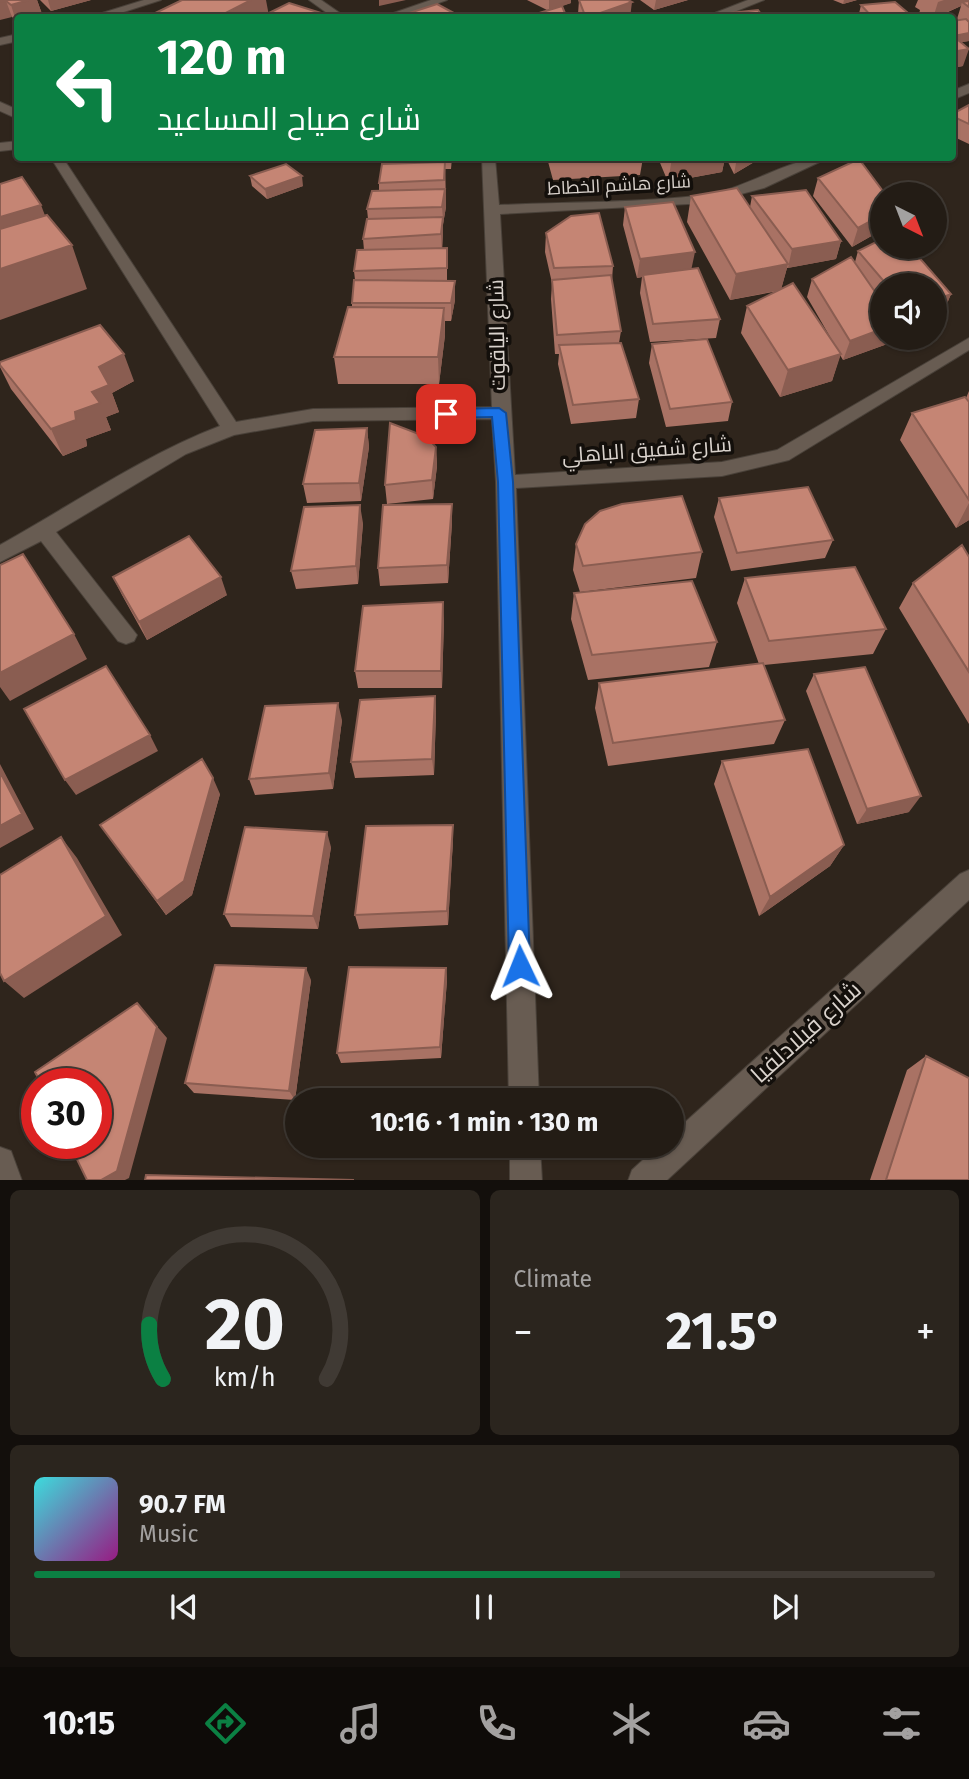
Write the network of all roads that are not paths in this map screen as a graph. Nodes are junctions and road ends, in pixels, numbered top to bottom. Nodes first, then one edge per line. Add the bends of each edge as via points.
1 (156, 0) edge
2 (314, 0) edge
3 (442, 0) edge
4 (759, 0) edge
5 (105, 14) edge
6 (336, 14) edge
7 (397, 14) edge
8 (719, 14) edge
9 (59, 161) edge
10 (488, 161) edge
11 (814, 161) edge
12 (494, 210) junction
13 (969, 343) edge
14 (499, 413) junction
15 (231, 429) junction
16 (506, 482) junction
17 (44, 531) junction
18 (0, 554) edge
19 (126, 635) dead end
20 (969, 883) edge
21 (524, 1088) edge
22 (525, 1158) edge
23 (0, 1162) edge
24 (7, 1180) edge
25 (526, 1180) edge
26 (644, 1180) edge

1 - 5 street
2 - 6 street
3 - 7 street
4 - 8 street
9 - 15 street
10 - 12 street, شارع الياقوت
11 - 12 street, شارع هاشم الخطاط via 759,185 707,199
12 - 14 street, شارع الياقوت
13 - 16 street, شارع شفيق الباهلي via 807,442 754,463 699,471
14 - 15 street via 313,415
14 - 16 street, شارع الياقوت
15 - 17 street via 178,449
16 - 21 street, شارع الياقوت
17 - 18 street
17 - 19 street
20 - 26 street, شارع فيلادلفيا
22 - 25 street
23 - 24 street

